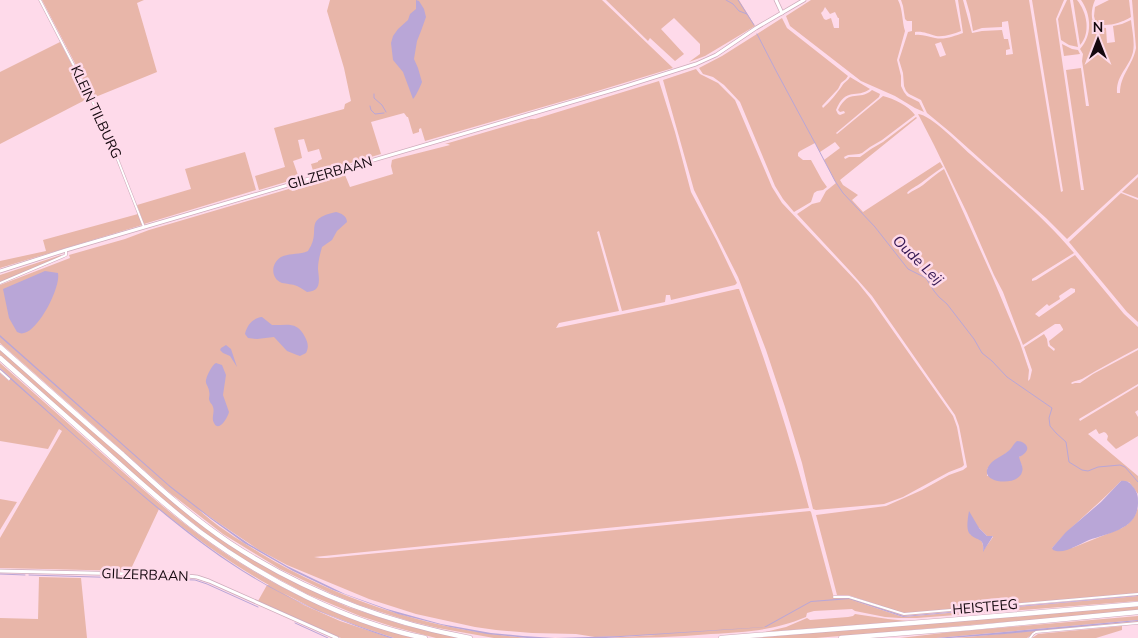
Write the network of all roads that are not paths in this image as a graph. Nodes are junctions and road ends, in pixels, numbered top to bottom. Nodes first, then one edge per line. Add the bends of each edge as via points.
1 (40, 0) edge
2 (776, 0) edge
3 (804, 0) edge
4 (782, 13) junction
5 (144, 227) junction
6 (66, 250) junction
7 (0, 271) edge
8 (0, 283) edge
9 (0, 347) edge
10 (0, 358) edge
11 (0, 371) edge
12 (9, 379) dead end
13 (0, 571) edge
14 (1138, 594) edge
15 (834, 597) dead end
16 (1138, 604) edge
17 (1138, 612) edge
18 (1138, 624) edge
19 (337, 638) edge
20 (424, 638) edge
21 (470, 638) edge
22 (721, 638) edge
23 (841, 638) edge
24 (1030, 638) edge

1 - 5 street, KLEIN TILBURG via 106,129
2 - 4 street
3 - 4 street, GILZERBAAN
4 - 5 street, GILZERBAAN via 697,65
5 - 6 street, GILZERBAAN
6 - 7 street, GILZERBAAN
6 - 8 street via 66,255
9 - 21 highway via 164,492 229,542 329,597 420,627
10 - 20 highway via 159,498 250,566 326,605 391,630
11 - 12 street
13 - 19 street, GILZERBAAN via 197,577
14 - 15 street, HEISTEEG via 904,614 849,597
16 - 22 highway
17 - 23 highway
18 - 24 street via 1036,632

